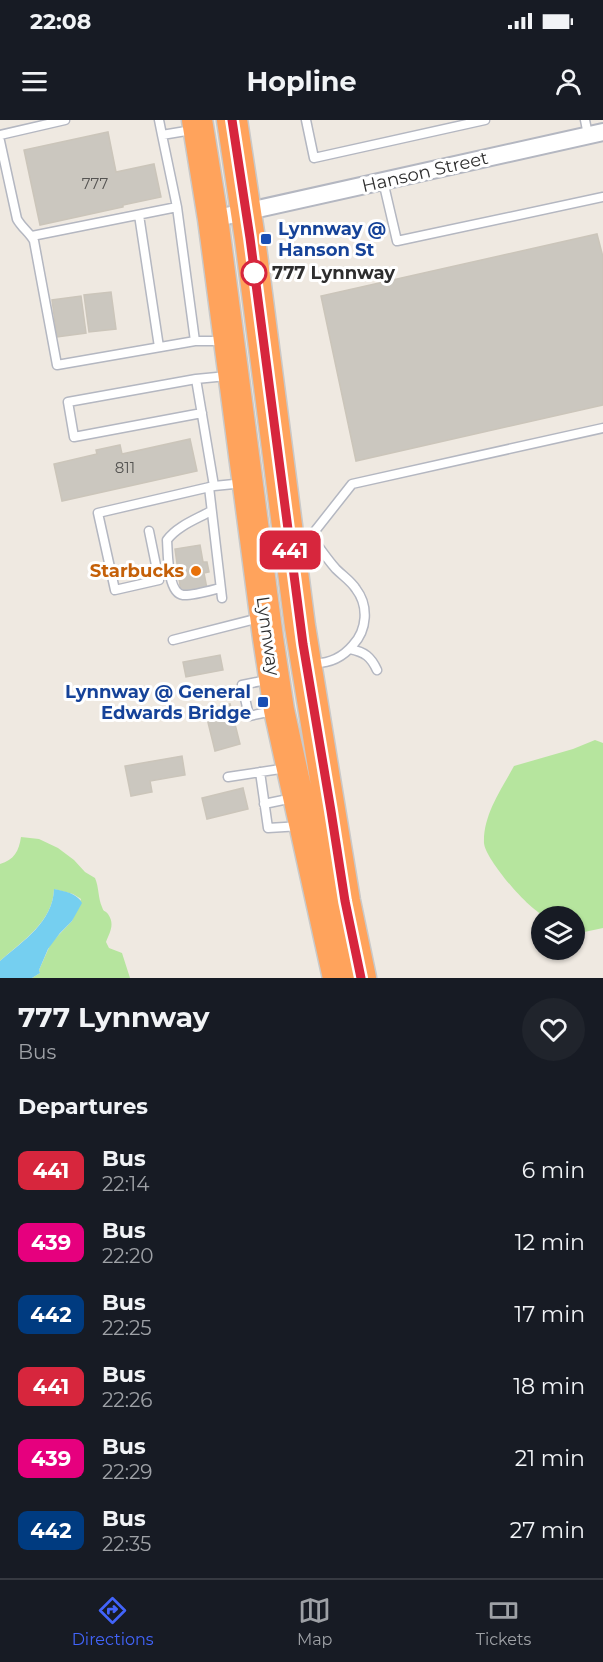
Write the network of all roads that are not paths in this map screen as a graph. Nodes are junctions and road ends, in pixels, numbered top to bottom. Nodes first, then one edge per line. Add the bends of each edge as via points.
1 (65, 120) edge
2 (159, 120) edge
3 (232, 120) edge
4 (306, 120) edge
5 (485, 120) edge
6 (198, 124) edge
7 (592, 129) edge
8 (0, 135) edge
9 (162, 135) junction
10 (0, 141) edge
11 (383, 181) junction
12 (603, 197) edge
13 (177, 207) junction
14 (246, 212) junction
15 (139, 215) junction
16 (213, 219) junction
17 (32, 236) junction
18 (195, 341) junction
19 (229, 341) junction
20 (159, 347) junction
21 (234, 376) junction
22 (196, 379) junction
23 (202, 413) junction
24 (603, 428) edge
25 (248, 483) junction
26 (211, 486) junction
27 (212, 511) junction
28 (149, 531) dead end
29 (300, 536) junction
30 (220, 588) junction
31 (222, 598) dead end
32 (270, 633) junction
33 (172, 640) dead end
34 (350, 648) junction
35 (302, 661) junction
36 (376, 670) dead end
37 (274, 678) junction
38 (279, 710) junction
39 (291, 767) junction
40 (260, 772) junction
41 (228, 777) dead end
42 (298, 797) junction
43 (264, 804) junction
44 (304, 826) junction
45 (338, 978) edge
46 (361, 978) edge

1 - 8 lane
2 - 9 lane
3 - 14 highway, Lynnway
4 - 5 lane via 314,158
6 - 9 lane
6 - 16 highway, Lynnway
7 - 11 street, Hanson Street
9 - 13 lane
10 - 17 lane via 17,219
11 - 12 lane via 397,241
11 - 14 street, Hanson Street
13 - 15 lane
13 - 18 lane
14 - 16 street
14 - 29 highway, Lynnway
15 - 17 lane
15 - 20 lane
16 - 19 highway, Lynnway
17 - 20 lane via 57,365
18 - 19 lane
18 - 20 lane
19 - 21 highway, Lynnway
21 - 22 lane
21 - 25 highway, Lynnway
22 - 23 lane
22 - 23 lane via 68,402 74,437
23 - 26 lane
24 - 29 lane via 352,484
25 - 26 lane
25 - 32 highway, Lynnway
26 - 27 lane
26 - 28 lane via 98,513 115,590 159,580
27 - 30 lane
27 - 30 lane via 167,540 171,582 176,592 183,595
29 - 34 lane via 337,569 363,601 365,618
29 - 35 highway, Lynnway
30 - 31 lane
32 - 33 lane
32 - 37 highway, Lynnway
34 - 35 lane via 330,661
34 - 36 lane via 372,659
35 - 46 highway, Lynnway
37 - 38 highway, Lynnway
37 - 38 lane via 242,685 249,716
38 - 39 highway, Lynnway
39 - 40 lane
39 - 42 highway, Lynnway
40 - 41 lane
40 - 43 lane
42 - 43 lane
42 - 44 highway, Lynnway
43 - 44 lane via 268,828
44 - 45 highway, Lynnway

